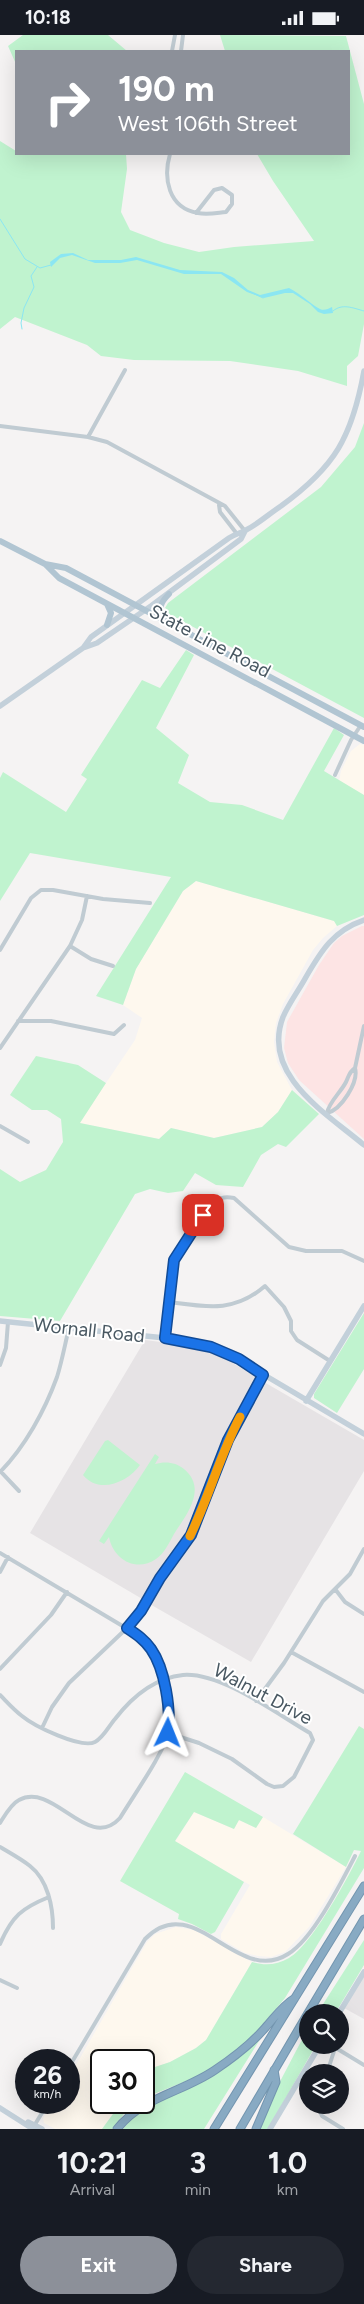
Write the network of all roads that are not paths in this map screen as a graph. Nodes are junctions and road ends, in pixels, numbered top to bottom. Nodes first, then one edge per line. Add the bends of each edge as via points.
1 (175, 35) edge
2 (183, 35) edge
3 (174, 41) junction
4 (182, 43) junction
5 (172, 50) edge
6 (182, 50) edge
7 (170, 155) edge
8 (196, 213) junction
9 (125, 370) dead end
10 (364, 371) edge
11 (0, 426) edge
12 (88, 437) junction
13 (219, 505) junction
14 (245, 531) junction
15 (236, 533) junction
16 (241, 539) junction
17 (0, 541) edge
18 (45, 564) junction
19 (169, 593) junction
20 (108, 604) junction
21 (135, 605) junction
22 (145, 610) junction
23 (124, 613) junction
24 (133, 618) junction
25 (170, 623) junction
26 (106, 625) junction
27 (83, 648) junction
28 (0, 706) edge
29 (362, 726) edge
30 (354, 735) junction
31 (364, 741) edge
32 (335, 775) dead end
33 (87, 896) junction
34 (150, 903) dead end
35 (364, 920) edge
36 (70, 946) junction
37 (0, 951) edge
38 (113, 966) dead end
39 (18, 1021) junction
40 (124, 1025) dead end
41 (364, 1026) edge
42 (2, 1042) edge
43 (0, 1048) edge
44 (327, 1113) junction
45 (0, 1126) edge
46 (28, 1142) dead end
47 (364, 1145) edge
48 (364, 1261) edge
49 (169, 1302) junction
50 (364, 1306) edge
51 (0, 1321) edge
52 (8, 1322) junction
53 (68, 1328) junction
54 (165, 1338) junction
55 (330, 1361) junction
56 (0, 1365) edge
57 (263, 1375) junction
58 (306, 1401) junction
59 (364, 1434) edge
60 (0, 1472) edge
61 (19, 1491) dead end
62 (364, 1549) edge
63 (0, 1553) edge
64 (8, 1557) junction
65 (0, 1572) edge
66 (335, 1589) junction
67 (67, 1592) junction
68 (364, 1614) edge
69 (127, 1628) junction
70 (291, 1652) junction
71 (0, 1669) edge
72 (163, 1680) junction
73 (364, 1692) edge
74 (0, 1695) edge
75 (256, 1701) junction
76 (42, 1728) junction
77 (168, 1733) junction
78 (0, 1823) edge
79 (0, 1847) edge
80 (355, 1856) dead end
81 (364, 1886) edge
82 (49, 1897) junction
83 (364, 1919) edge
84 (53, 1928) dead end
85 (0, 1944) edge
86 (364, 1972) edge
87 (0, 1980) edge
88 (16, 1988) dead end
89 (297, 1997) junction
90 (313, 2004) edge
91 (344, 2004) edge
92 (299, 2028) edge
93 (80, 2049) edge
94 (315, 2054) edge
95 (346, 2054) edge
96 (364, 2065) edge
97 (274, 2070) junction
98 (0, 2108) edge
99 (41, 2114) edge
100 (321, 2114) edge
101 (33, 2127) edge
102 (42, 2129) edge
103 (117, 2129) edge
104 (214, 2129) edge
105 (240, 2129) edge
106 (256, 2129) edge
107 (270, 2129) edge
108 (343, 2129) edge

1 - 3 street
2 - 4 street
3 - 4 street
3 - 5 street
4 - 6 street
7 - 8 street via 166,169 169,190 177,203
8 - 8 street via 226,212 232,204 232,195 222,188 214,189
9 - 12 street
10 - 14 main road via 349,429 336,455 303,490
11 - 12 street
12 - 13 street via 106,442 208,496
13 - 14 street via 225,506
13 - 15 street via 220,512
14 - 15 main road
14 - 16 main road
15 - 16 street
15 - 21 main road
16 - 19 main road
17 - 18 main road, State Line Road
18 - 20 main road, State Line Road via 59,578
18 - 21 main road, State Line Road via 66,568
19 - 22 main road
19 - 25 main road via 160,609
20 - 23 main road, State Line Road
20 - 26 main road via 111,613
21 - 22 main road, State Line Road
21 - 23 main road
22 - 24 main road
22 - 25 main road, State Line Road
23 - 24 main road, State Line Road
23 - 26 main road
24 - 27 main road via 97,643
24 - 30 main road, State Line Road
25 - 29 main road, State Line Road
26 - 27 main road
27 - 28 main road
29 - 30 street
30 - 31 main road, State Line Road
30 - 32 street
33 - 34 street
33 - 36 street via 82,920
33 - 37 street via 41,890 31,898
35 - 44 main road via 343,929 325,947 286,1010 280,1030 280,1051 286,1073
36 - 38 street via 91,959
36 - 39 street
39 - 40 street via 51,1021 114,1034
39 - 42 street
41 - 44 street via 354,1068
42 - 43 street
44 - 47 main road
45 - 46 street
48 - 49 street via 342,1251 306,1251 290,1247 234,1198 223,1197 210,1205 178,1251
49 - 54 street
49 - 55 street via 229,1306 246,1300 265,1286 284,1307 297,1340
50 - 55 main road
51 - 52 main road, Wornall Road
52 - 53 main road, Wornall Road
52 - 56 street via 6,1348
53 - 54 main road, Wornall Road
53 - 60 street via 52,1390 25,1441
54 - 57 main road, Wornall Road via 211,1347 239,1359
55 - 58 main road
57 - 58 main road, Wornall Road
57 - 69 street via 228,1440 191,1535
58 - 59 main road, Wornall Road
60 - 61 street
62 - 66 street via 350,1574
63 - 64 street
64 - 65 street
64 - 67 street
66 - 68 street via 345,1602
66 - 70 street via 323,1601
67 - 69 street
67 - 71 street via 51,1615
69 - 72 street via 151,1649
69 - 76 street via 69,1683
70 - 73 street
70 - 75 street
72 - 75 street, Walnut Drive via 184,1675 207,1677
72 - 76 street, Walnut Drive via 130,1702 93,1743 80,1743
72 - 77 street via 169,1706
74 - 76 street, Walnut Drive via 21,1716
75 - 77 street, Walnut Drive via 310,1733 313,1738 289,1783 267,1785 232,1759
77 - 78 street via 120,1818 110,1826 98,1828 41,1798 28,1797 19,1800
79 - 82 street via 32,1867
80 - 93 street via 334,1896 297,1947 281,1958 258,1961 192,1927 176,1924 158,1928 145,1939
81 - 89 highway
82 - 84 street
82 - 85 street via 20,1911 6,1929
83 - 90 highway
86 - 91 main road
87 - 88 street
89 - 103 highway via 284,2004 262,2032 232,2059 192,2083 140,2107
89 - 104 highway
92 - 97 highway
94 - 107 main road
95 - 96 street
97 - 105 highway
97 - 106 highway via 276,2082
98 - 101 main road
99 - 101 street
100 - 108 street
101 - 102 main road

